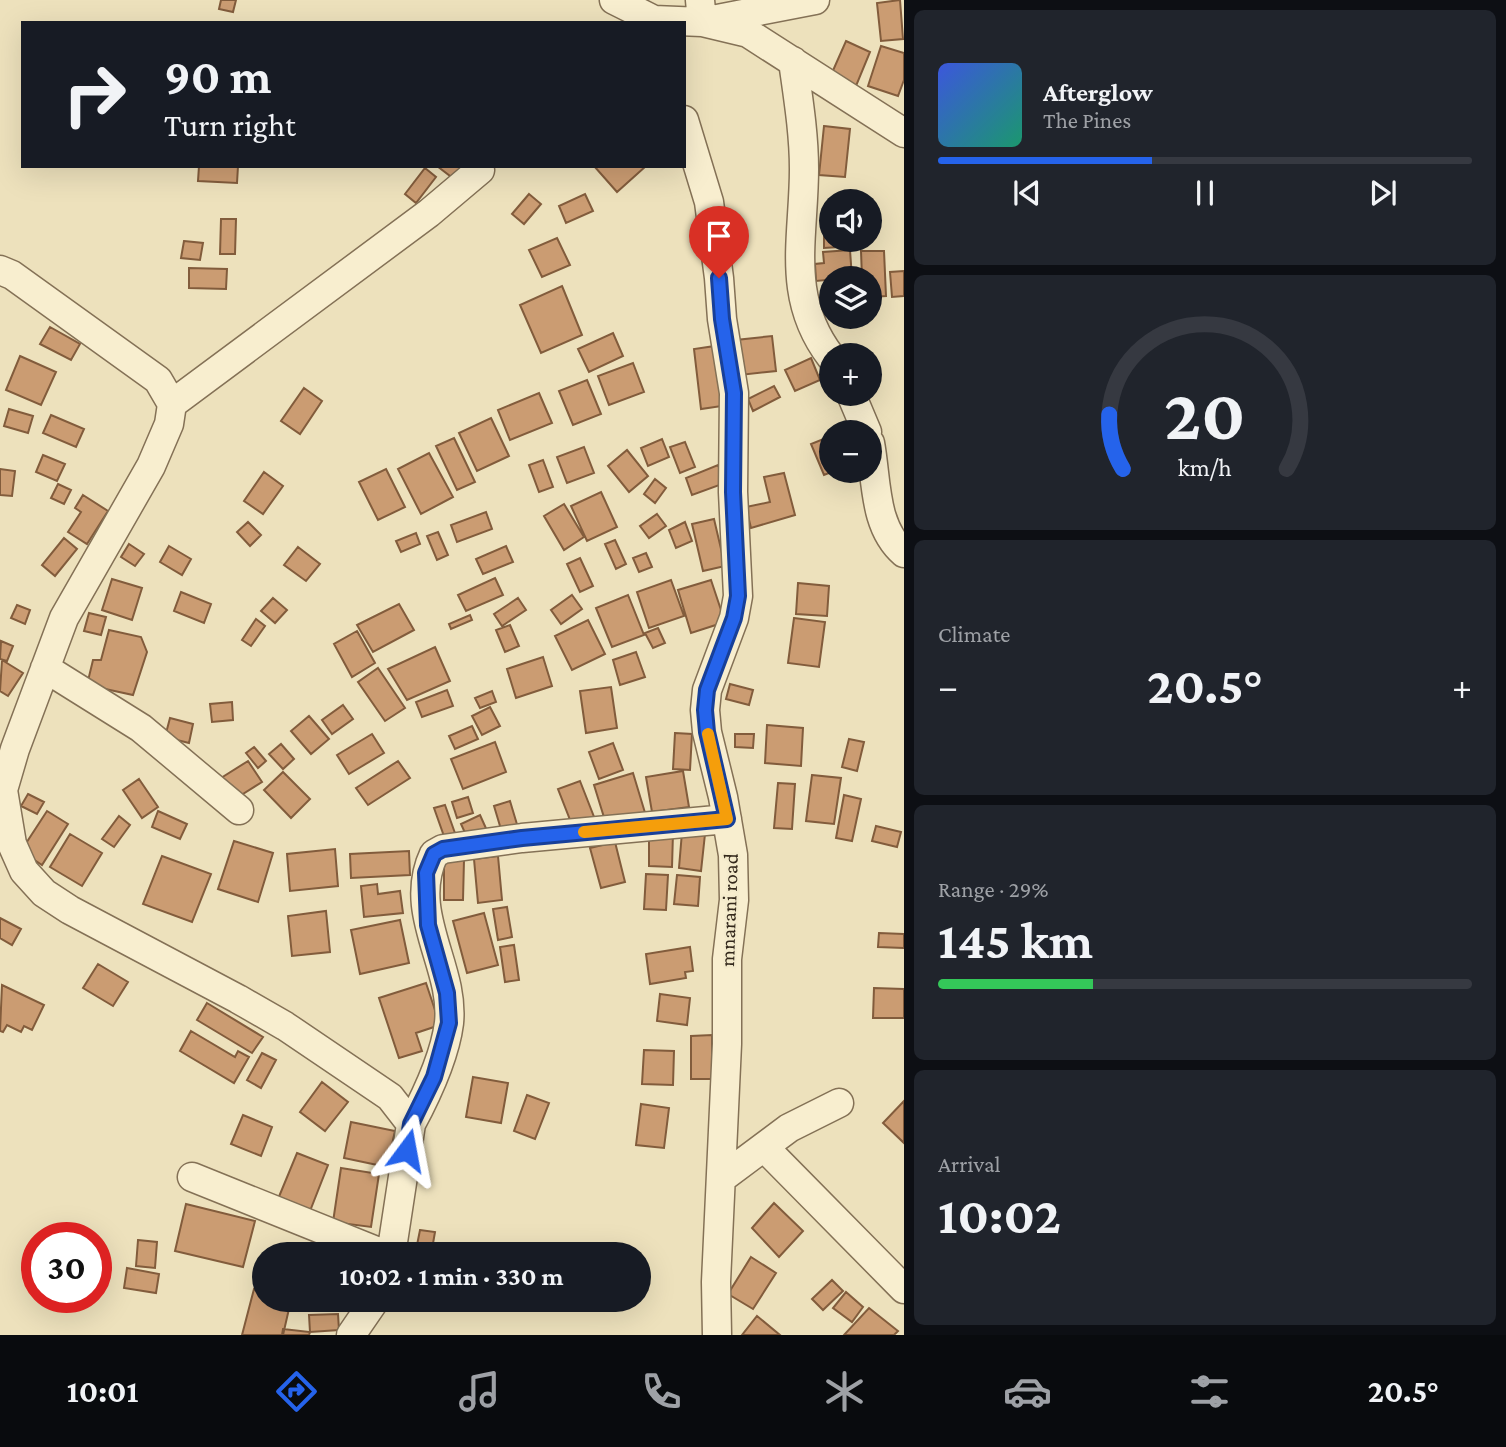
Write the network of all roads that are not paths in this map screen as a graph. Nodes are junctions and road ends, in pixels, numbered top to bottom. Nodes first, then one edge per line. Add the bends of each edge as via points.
1 (614, 0) edge
2 (815, 0) edge
3 (701, 11) edge
4 (652, 21) edge
5 (658, 21) edge
6 (793, 61) junction
7 (686, 127) edge
8 (904, 133) edge
9 (480, 170) dead end
10 (0, 270) edge
11 (822, 343) edge
12 (172, 404) junction
13 (876, 483) edge
14 (904, 553) edge
15 (45, 668) junction
16 (2, 781) edge
17 (239, 810) dead end
18 (727, 819) junction
19 (839, 1103) dead end
20 (411, 1124) junction
21 (764, 1147) junction
22 (192, 1177) dead end
23 (722, 1178) junction
24 (356, 1242) edge
25 (391, 1242) edge
26 (904, 1289) edge
27 (367, 1312) edge
28 (351, 1335) edge
29 (717, 1335) edge

1 - 4 street
2 - 3 street
3 - 5 street
3 - 6 street
6 - 8 street
6 - 11 street via 804,166 799,266 813,328
7 - 18 street, mnarani road via 709,202 734,393 738,596 707,690 705,710
9 - 12 street
10 - 12 street via 158,380
12 - 15 street via 169,424 151,466 64,618
13 - 14 street via 887,532
15 - 16 street
15 - 17 street via 141,728
16 - 20 street via 12,844 24,871 44,893 285,1026 390,1097
18 - 20 street via 522,838 434,854 426,873 428,925 447,993 449,1023 434,1077
18 - 23 street, mnarani road via 734,900 727,959
19 - 21 street via 789,1128
20 - 25 street
21 - 23 street
21 - 26 street
22 - 24 street
23 - 29 street, mnarani road
27 - 28 street

